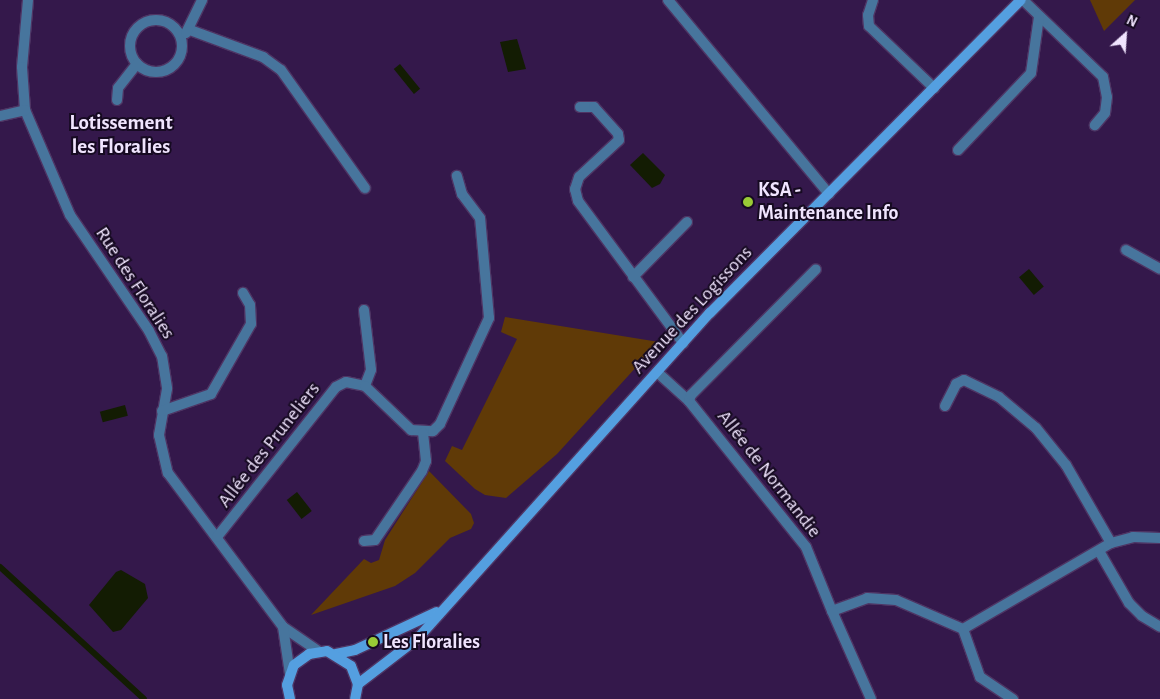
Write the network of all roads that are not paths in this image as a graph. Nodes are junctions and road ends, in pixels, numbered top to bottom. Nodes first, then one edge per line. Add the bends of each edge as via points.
1 (28, 0) edge
2 (202, 0) edge
3 (668, 0) edge
4 (873, 0) edge
5 (1022, 0) edge
6 (1039, 17) junction
7 (190, 30) junction
8 (180, 36) junction
9 (137, 64) junction
10 (934, 88) junction
11 (118, 100) dead end
12 (580, 107) dead end
13 (25, 110) junction
14 (0, 116) edge
15 (1095, 125) dead end
16 (958, 150) dead end
17 (457, 176) dead end
18 (366, 188) dead end
19 (829, 194) junction
20 (687, 222) dead end
21 (1126, 250) dead end
22 (1160, 268) edge
23 (816, 269) dead end
24 (633, 277) junction
25 (243, 293) dead end
26 (364, 310) dead end
27 (682, 343) junction
28 (657, 372) junction
29 (365, 386) junction
30 (689, 401) junction
31 (946, 406) dead end
32 (162, 411) junction
33 (423, 433) junction
34 (217, 537) junction
35 (1160, 538) edge
36 (364, 541) dead end
37 (1111, 543) junction
38 (1099, 551) junction
39 (440, 610) junction
40 (832, 611) junction
41 (283, 627) junction
42 (1160, 627) edge
43 (963, 629) junction
44 (318, 651) junction
45 (336, 654) junction
46 (290, 674) junction
47 (358, 684) junction
48 (290, 699) edge
49 (355, 699) edge
50 (871, 699) edge
51 (1013, 699) edge

1 - 13 street, Rue des Floralies via 23,52
2 - 7 street
3 - 19 street
4 - 10 street via 868,14 869,26
5 - 6 street
5 - 10 main road, Avenue des Logissons
6 - 15 street via 1103,77 1107,97 1105,113
6 - 16 street via 1032,73
7 - 8 street
7 - 18 street via 263,57 281,70
8 - 9 street via 180,54 170,68 152,72
8 - 9 street via 169,24 145,22 133,33 130,49
9 - 11 street via 118,88
10 - 19 main road, Avenue des Logissons
12 - 24 street via 594,107 618,134 619,140 579,178 575,189 578,200
13 - 14 street
13 - 32 street, Rue des Floralies via 70,215 149,331 162,356 166,389
17 - 33 street via 462,194 480,218 490,318 440,424 433,431
19 - 27 main road, Avenue des Logissons
20 - 24 street
21 - 22 street
23 - 30 street via 691,395
24 - 27 street
25 - 32 street via 250,305 251,324 211,394
26 - 29 street via 371,370
27 - 28 main road, Avenue des Logissons
28 - 30 street, Allée de Normandie
28 - 39 main road, Avenue des Logissons via 479,571
29 - 33 street via 401,422 411,430
29 - 34 street, Allée des Pruneliers via 346,382 336,388
30 - 40 street, Allée de Normandie via 806,547
31 - 37 street via 956,384 964,380 999,396 1036,428 1066,465
32 - 34 street, Rue des Floralies via 159,435 168,473
33 - 36 street via 426,461 422,471 375,540
34 - 41 street, Rue des Floralies
35 - 37 street via 1133,537
37 - 38 street
38 - 42 street via 1129,603
38 - 43 street
39 - 45 main road, Avenue des Logissons via 355,650
39 - 47 main road, Avenue des Logissons via 418,638
40 - 43 street via 867,598 896,600
40 - 50 street, Allée de Normandie
41 - 44 street, Rue des Floralies
41 - 46 street, Rue des Floralies
43 - 51 street via 980,677
44 - 45 main road
44 - 46 main road via 301,658
45 - 47 main road via 351,666
46 - 48 main road
47 - 49 main road

